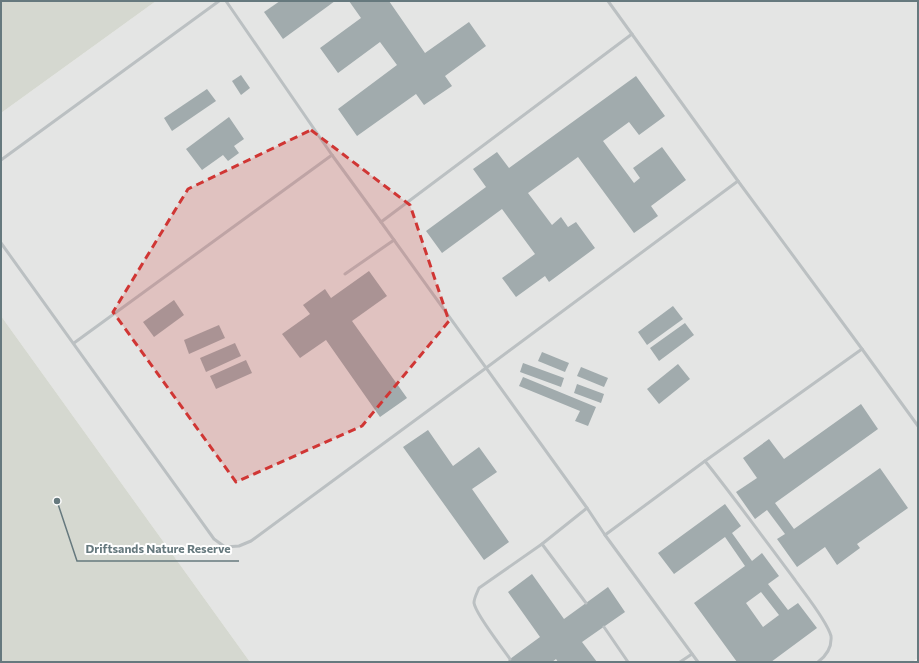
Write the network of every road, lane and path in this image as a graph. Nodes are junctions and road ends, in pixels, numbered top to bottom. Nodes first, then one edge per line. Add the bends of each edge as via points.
1 (219, 1) edge
2 (226, 1) edge
3 (608, 1) edge
4 (632, 34) junction
5 (332, 155) junction
6 (1, 160) edge
7 (738, 181) junction
8 (381, 222) junction
9 (394, 240) junction
10 (1, 243) edge
11 (345, 274) dead end
12 (74, 343) junction
13 (862, 349) junction
14 (486, 368) junction
15 (918, 426) edge
16 (705, 461) junction
17 (587, 508) junction
18 (605, 535) junction
19 (542, 544) junction
20 (586, 603) dead end
21 (604, 627) dead end
22 (692, 654) junction
23 (510, 659) dead end
24 (628, 662) edge
25 (680, 662) edge
26 (698, 662) edge
27 (818, 662) edge

1 - 6 lane
2 - 5 lane
3 - 4 lane
4 - 7 lane
4 - 8 lane
5 - 8 lane
5 - 12 lane
7 - 13 lane
7 - 14 lane
8 - 9 lane
9 - 11 lane
9 - 14 lane
10 - 12 lane
12 - 14 lane via 214,539 225,547 239,546 251,541
13 - 15 lane
13 - 16 lane
14 - 17 lane
16 - 18 lane
16 - 27 lane via 734,497 829,630 831,647
17 - 18 lane
17 - 19 lane
18 - 22 lane
19 - 20 lane
19 - 23 lane via 479,588 474,598 478,614
21 - 24 lane
22 - 25 lane
22 - 26 lane

